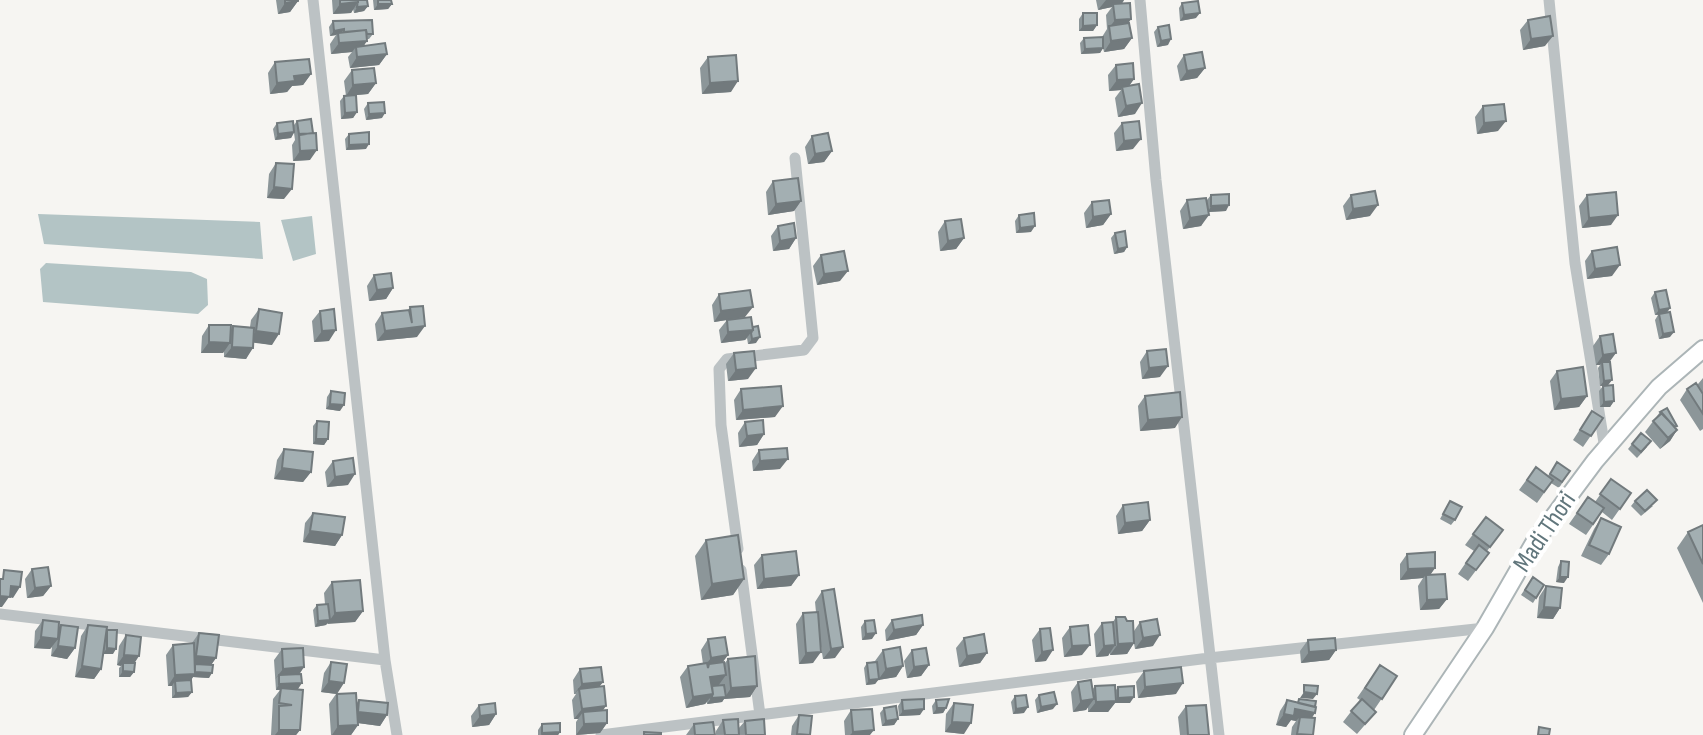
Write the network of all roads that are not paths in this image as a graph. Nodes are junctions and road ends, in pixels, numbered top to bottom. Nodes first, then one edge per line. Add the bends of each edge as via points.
1 (313, 0) edge
2 (1140, 0) edge
3 (1549, 0) edge
4 (795, 158) dead end
5 (1703, 349) edge
6 (1605, 449) junction
7 (0, 614) edge
8 (1485, 628) junction
9 (1209, 658) junction
10 (385, 660) junction
11 (760, 715) junction
12 (397, 735) edge
13 (601, 735) edge
14 (1219, 735) edge
15 (1413, 735) edge

1 - 10 street
2 - 9 street
3 - 6 street via 1575,263
4 - 11 street via 813,338 804,350 727,359 719,369 721,425
5 - 6 main road, Madi Thori via 1659,387
6 - 8 main road, Madi Thori via 1534,543
7 - 10 street
8 - 9 street
8 - 15 main road, Madi Thori
9 - 11 street
9 - 14 street
10 - 12 street
11 - 13 street

